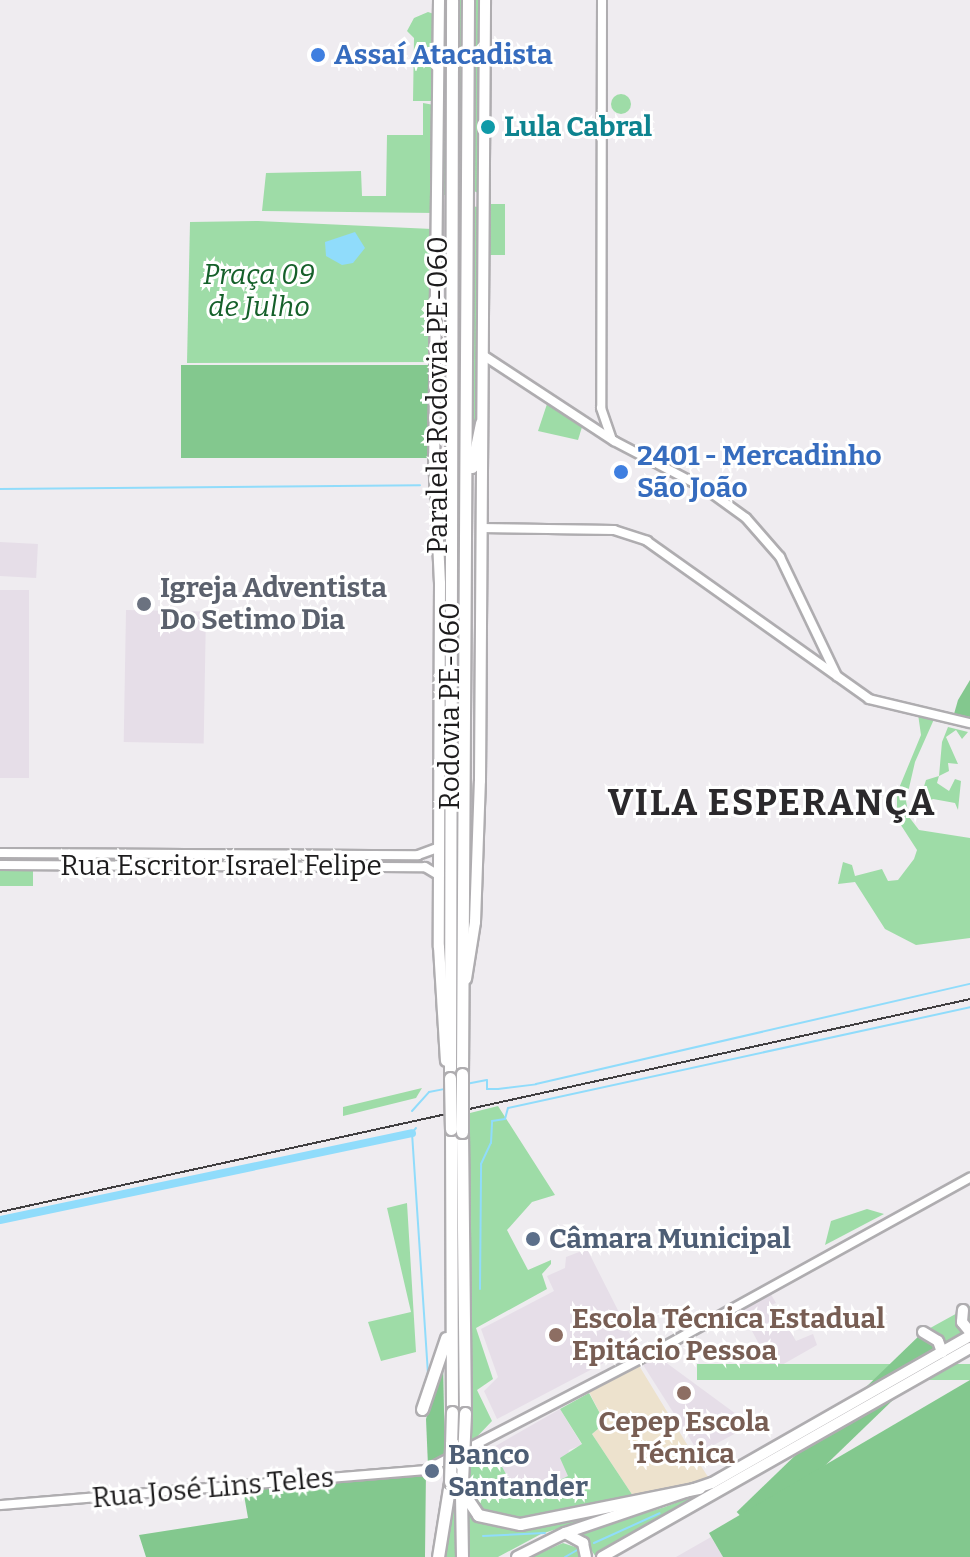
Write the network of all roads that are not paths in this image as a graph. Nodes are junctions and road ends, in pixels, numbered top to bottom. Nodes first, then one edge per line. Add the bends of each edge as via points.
1 (439, 0) edge
2 (452, 0) edge
3 (468, 0) edge
4 (485, 0) edge
5 (602, 0) edge
6 (469, 194) junction
7 (453, 196) junction
8 (483, 201) junction
9 (438, 215) junction
10 (483, 355) junction
11 (601, 408) junction
12 (481, 423) junction
13 (588, 425) junction
14 (614, 441) junction
15 (452, 442) junction
16 (467, 491) junction
17 (436, 500) junction
18 (481, 528) junction
19 (825, 645) junction
20 (804, 653) junction
21 (838, 676) junction
22 (479, 684) junction
23 (444, 686) junction
24 (466, 690) junction
25 (970, 723) edge
26 (440, 847) junction
27 (0, 853) edge
28 (0, 865) edge
29 (440, 876) junction
30 (465, 989) junction
31 (456, 1076) junction
32 (456, 1130) junction
33 (970, 1178) edge
34 (963, 1310) dead end
35 (450, 1322) junction
36 (923, 1332) dead end
37 (970, 1334) edge
38 (969, 1347) edge
39 (942, 1352) junction
40 (422, 1409) dead end
41 (458, 1485) junction
42 (699, 1488) junction
43 (0, 1505) edge
44 (565, 1533) junction
45 (438, 1557) edge
46 (462, 1557) edge
47 (517, 1557) edge
48 (586, 1557) edge
49 (602, 1557) edge

1 - 9 main road, Paralela Rodovia PE-060
2 - 7 highway, Rodovia PE-060
3 - 6 highway, Rodovia PE-060
4 - 8 main road, Paralela Rodovia PE-060
5 - 11 street
6 - 7 main road
6 - 8 main road
6 - 16 highway, Rodovia PE-060
7 - 9 main road
7 - 15 highway, Rodovia PE-060
8 - 10 main road, Paralela Rodovia PE-060
9 - 17 main road, Paralela Rodovia PE-060
10 - 12 main road, Paralela Rodovia PE-060
10 - 13 street
11 - 13 street
11 - 14 street
12 - 16 highway
12 - 18 main road, Paralela Rodovia PE-060
13 - 14 street
14 - 19 street via 706,489 746,518 780,557
15 - 17 highway
15 - 23 highway, Rodovia PE-060
16 - 24 highway, Rodovia PE-060
17 - 23 main road, Paralela Rodovia PE-060
18 - 20 street via 630,534 659,548
18 - 22 main road, Paralela Rodovia PE-060
19 - 20 street via 814,654
19 - 21 street
20 - 21 street
21 - 25 street via 869,699
22 - 24 main road
22 - 30 main road, Paralela Rodovia PE-060 via 475,922
23 - 24 main road
23 - 26 main road, Paralela Rodovia PE-060
23 - 31 highway, Rodovia PE-060
24 - 30 highway, Rodovia PE-060
26 - 27 street, Rua Escritor Israel Felipe via 418,855
26 - 29 main road, Paralela Rodovia PE-060
28 - 29 street, Rua Escritor Israel Felipe via 425,867
29 - 31 main road, Paralela Rodovia PE-060 via 441,1025
30 - 31 highway, Rodovia PE-060
31 - 32 highway, Rodovia PE-060, bridge
32 - 35 highway, Rodovia PE-060
32 - 41 highway, bridge via 465,1413
33 - 43 street, Rua José Lins Teles via 426,1470
34 - 37 main road via 962,1322
35 - 40 highway
35 - 41 highway, Rodovia PE-060, bridge
36 - 39 main road via 938,1341
37 - 39 main road
38 - 49 main road
39 - 42 main road
41 - 42 highway via 478,1515 520,1524
41 - 45 highway
41 - 46 highway
42 - 44 main road
44 - 47 main road
44 - 48 main road via 583,1543

